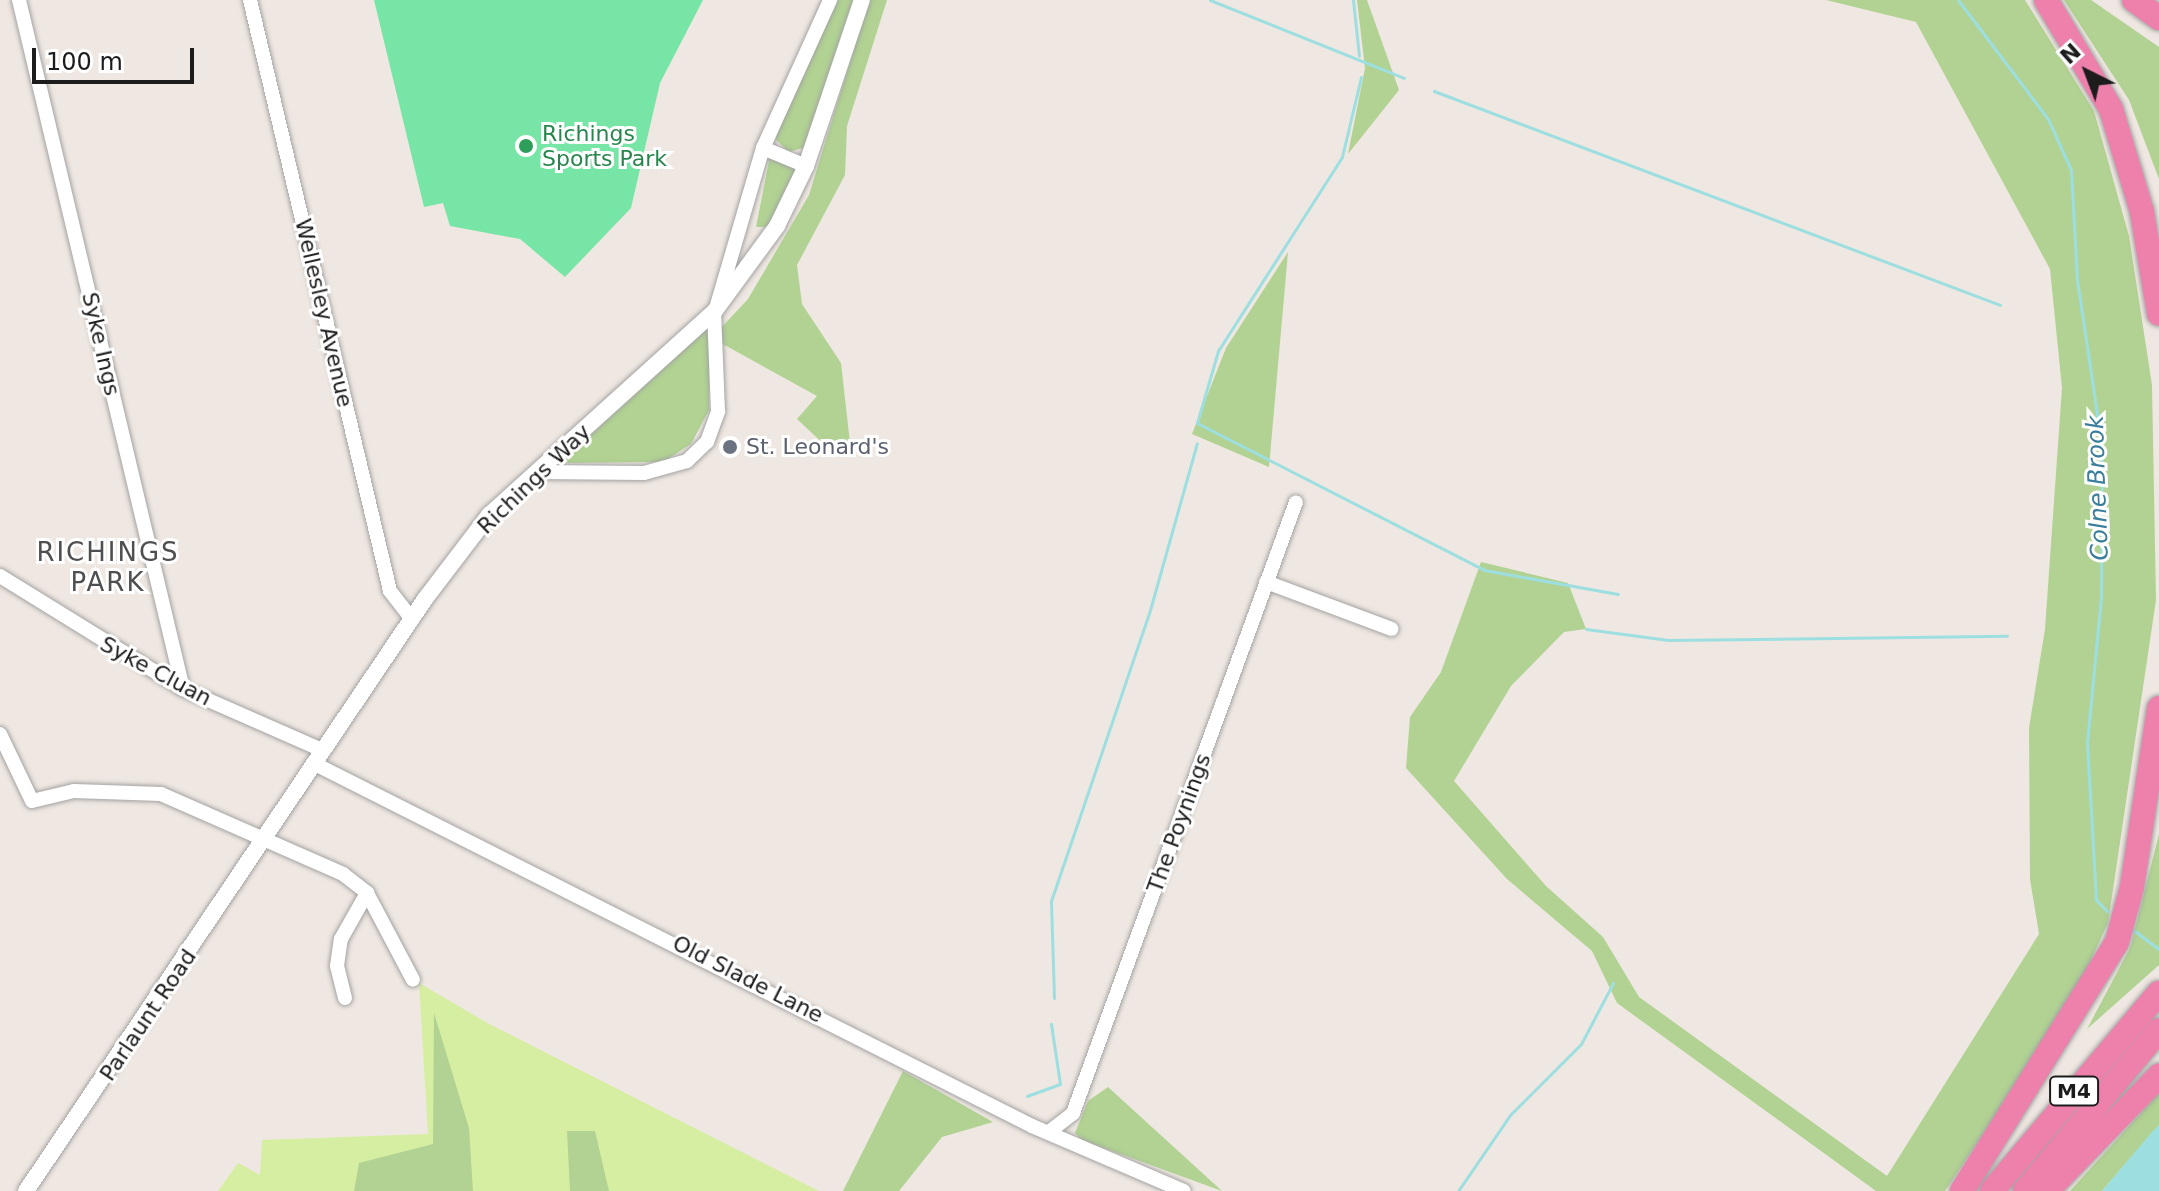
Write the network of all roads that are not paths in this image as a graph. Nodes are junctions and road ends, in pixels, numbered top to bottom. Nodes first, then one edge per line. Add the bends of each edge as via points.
1 (19, 0) edge
2 (250, 0) edge
3 (830, 0) edge
4 (862, 0) edge
5 (2046, 0) edge
6 (2134, 0) edge
7 (2159, 18) edge
8 (763, 148) junction
9 (806, 166) junction
10 (2142, 212) junction
11 (2159, 254) edge
12 (715, 310) junction
13 (2159, 314) edge
14 (537, 472) junction
15 (1296, 502) dead end
16 (0, 576) edge
17 (1266, 582) junction
18 (412, 619) junction
19 (1392, 629) dead end
20 (183, 689) junction
21 (2159, 708) edge
22 (0, 734) edge
23 (318, 756) junction
24 (2159, 763) edge
25 (2147, 805) junction
26 (264, 836) junction
27 (367, 893) junction
28 (413, 980) dead end
29 (2159, 993) edge
30 (345, 998) dead end
31 (2159, 1030) edge
32 (2159, 1076) edge
33 (1049, 1132) junction
34 (26, 1191) edge
35 (1184, 1191) edge
36 (1962, 1191) edge
37 (1992, 1191) edge
38 (2025, 1191) edge
39 (2047, 1191) edge

1 - 20 street, Syke Ings
2 - 18 street, Wellesley Avenue via 390,591
3 - 8 street
4 - 9 street, Richings Way
5 - 10 highway via 2101,86
6 - 7 highway
8 - 9 street
8 - 12 street
9 - 12 street, Richings Way via 777,226
10 - 11 highway
10 - 13 highway
12 - 14 street, Richings Way
12 - 14 street via 718,411 707,442 687,461 644,473
14 - 18 street, Richings Way via 489,515
15 - 17 street, The Poynings
16 - 20 street, Syke Cluan
17 - 19 street
17 - 33 street, The Poynings via 1073,1113
18 - 23 street, Richings Way
20 - 23 street, Syke Cluan
21 - 25 highway
22 - 26 street via 32,801 74,791 161,794
23 - 26 street, Parlaunt Road
23 - 33 street, Old Slade Lane
24 - 25 highway
25 - 36 highway via 2130,898 2103,971
26 - 27 street
26 - 34 street, Parlaunt Road
27 - 28 street
27 - 30 street via 341,939 337,966
29 - 37 highway, M4
31 - 38 highway, M4
32 - 39 highway
33 - 35 street, Old Slade Lane

